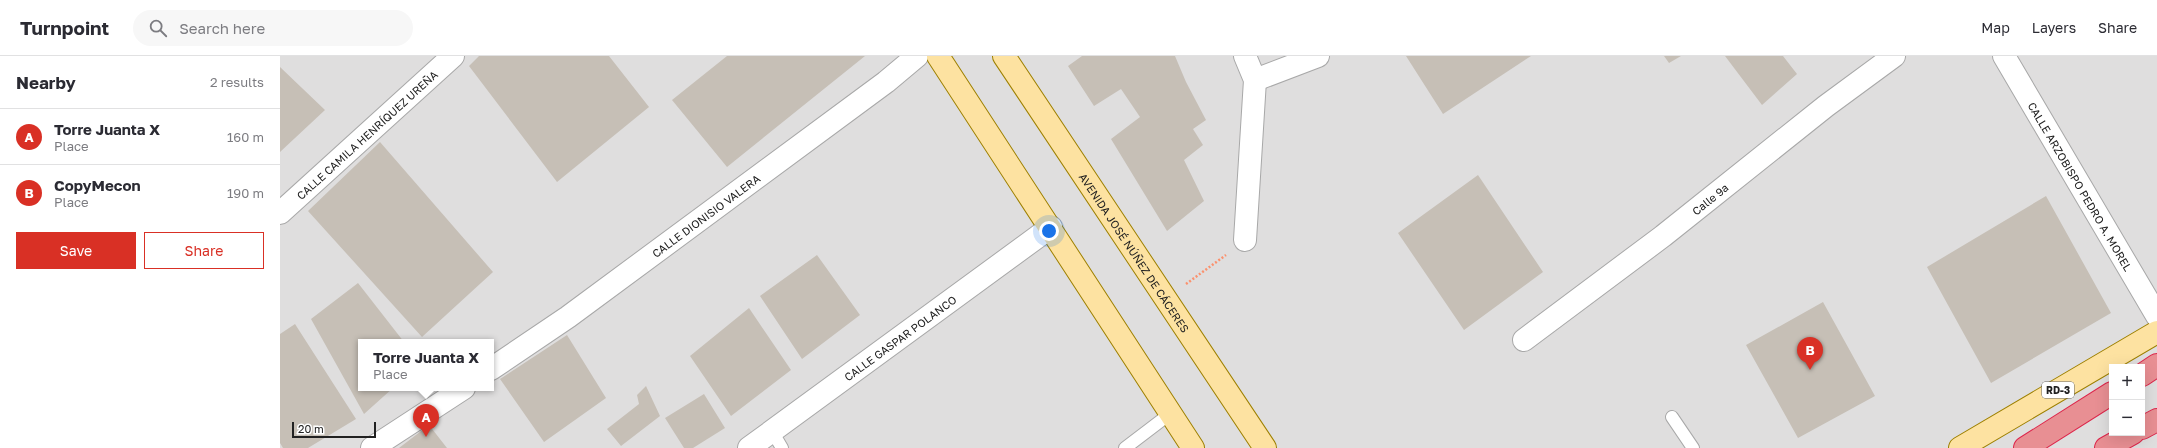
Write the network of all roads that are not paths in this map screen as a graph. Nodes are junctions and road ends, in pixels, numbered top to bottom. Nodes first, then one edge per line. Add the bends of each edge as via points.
1 (453, 56) edge
2 (917, 56) edge
3 (938, 56) edge
4 (1004, 56) edge
5 (1245, 56) edge
6 (1318, 56) edge
7 (1894, 56) edge
8 (2004, 56) edge
9 (1254, 80) junction
10 (280, 214) edge
11 (1051, 227) junction
12 (1245, 240) road end
13 (2157, 316) edge
14 (2157, 332) edge
15 (1524, 340) dead end
16 (2157, 365) edge
17 (494, 368) edge
18 (2145, 373) edge
19 (459, 391) edge
20 (2109, 396) edge
21 (1171, 413) junction
22 (1672, 417) dead end
23 (2157, 420) edge
24 (2145, 426) edge
25 (2128, 436) edge
26 (777, 440) edge
27 (372, 448) edge
28 (749, 448) edge
29 (1125, 448) edge
30 (1193, 448) edge
31 (1265, 448) edge
32 (1693, 448) edge
33 (1960, 448) edge
34 (2025, 448) edge
35 (2106, 448) edge

1 - 10 street, CALLE CAMILA HENRÍQUEZ UREÑA
2 - 17 street, CALLE DIONISIO VALERA via 874,91 568,317
3 - 11 main road
4 - 31 main road, AVENIDA JOSÉ NÚÑEZ DE CÁCERES
5 - 9 street
6 - 9 street
7 - 15 street, Calle 9ª via 1826,106 1663,236
8 - 13 street, CALLE ARZOBISPO PEDRO A. MOREL
9 - 12 street
11 - 21 main road
11 - 26 street, CALLE GASPAR POLANCO
14 - 33 main road, RD-3
16 - 18 highway
19 - 27 street
20 - 34 highway, RD-3
21 - 29 lane
21 - 30 main road
22 - 32 lane
23 - 24 highway
25 - 35 highway
26 - 28 street, CALLE GASPAR POLANCO

